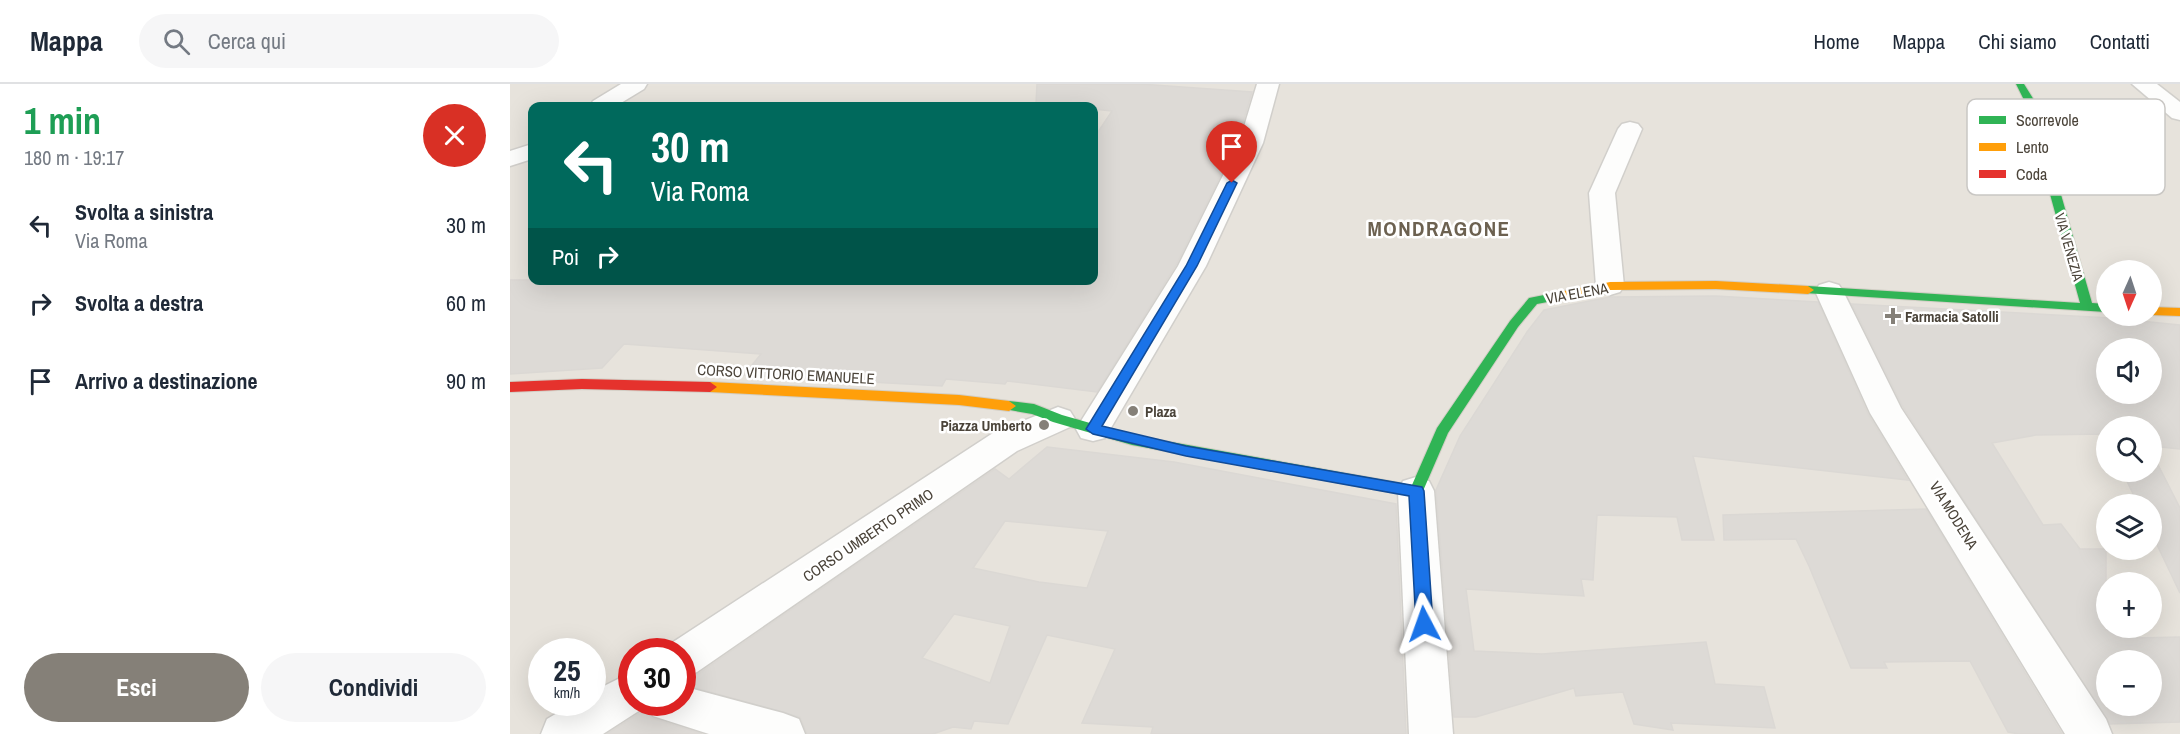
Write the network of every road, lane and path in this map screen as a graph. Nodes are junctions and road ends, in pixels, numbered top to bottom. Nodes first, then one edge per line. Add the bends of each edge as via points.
1 (636, 84) edge
2 (1268, 84) edge
3 (2020, 84) edge
4 (2143, 84) edge
5 (2028, 99) edge
6 (2162, 99) edge
7 (2165, 101) edge
8 (607, 102) edge
9 (2180, 113) edge
10 (1630, 129) dead end
11 (528, 152) edge
12 (510, 159) edge
13 (2056, 195) edge
14 (1610, 286) junction
15 (1829, 291) junction
16 (2087, 307) junction
17 (2096, 307) edge
18 (2162, 311) edge
19 (2180, 312) edge
20 (510, 387) edge
21 (1058, 419) junction
22 (1093, 429) junction
23 (1416, 491) junction
24 (696, 650) edge
25 (618, 701) edge
26 (696, 710) edge
27 (563, 734) edge
28 (783, 734) edge
29 (1431, 734) edge
30 (2090, 734) edge

1 - 8 street
2 - 22 street via 1251,143 1192,266
3 - 5 street, VIA VENEZIA
4 - 6 street
7 - 9 street
10 - 14 street via 1602,193
11 - 12 street
13 - 16 street, VIA VENEZIA
14 - 15 street, VIA ELENA via 1716,285
14 - 23 street, VIA ELENA via 1533,301 1442,432
15 - 16 street, VIA ELENA
15 - 30 street, VIA MODENA via 1887,413
16 - 17 street, VIA ELENA
18 - 19 street
20 - 21 street, CORSO VITTORIO EMANUELE via 594,384 819,391 959,400 1034,409
21 - 22 street, CORSO VITTORIO EMANUELE
21 - 24 street, CORSO UMBERTO PRIMO via 1005,442
22 - 23 street, CORSO VITTORIO EMANUELE via 1186,451
23 - 29 street, VIA ELENA
25 - 27 street
26 - 28 street

